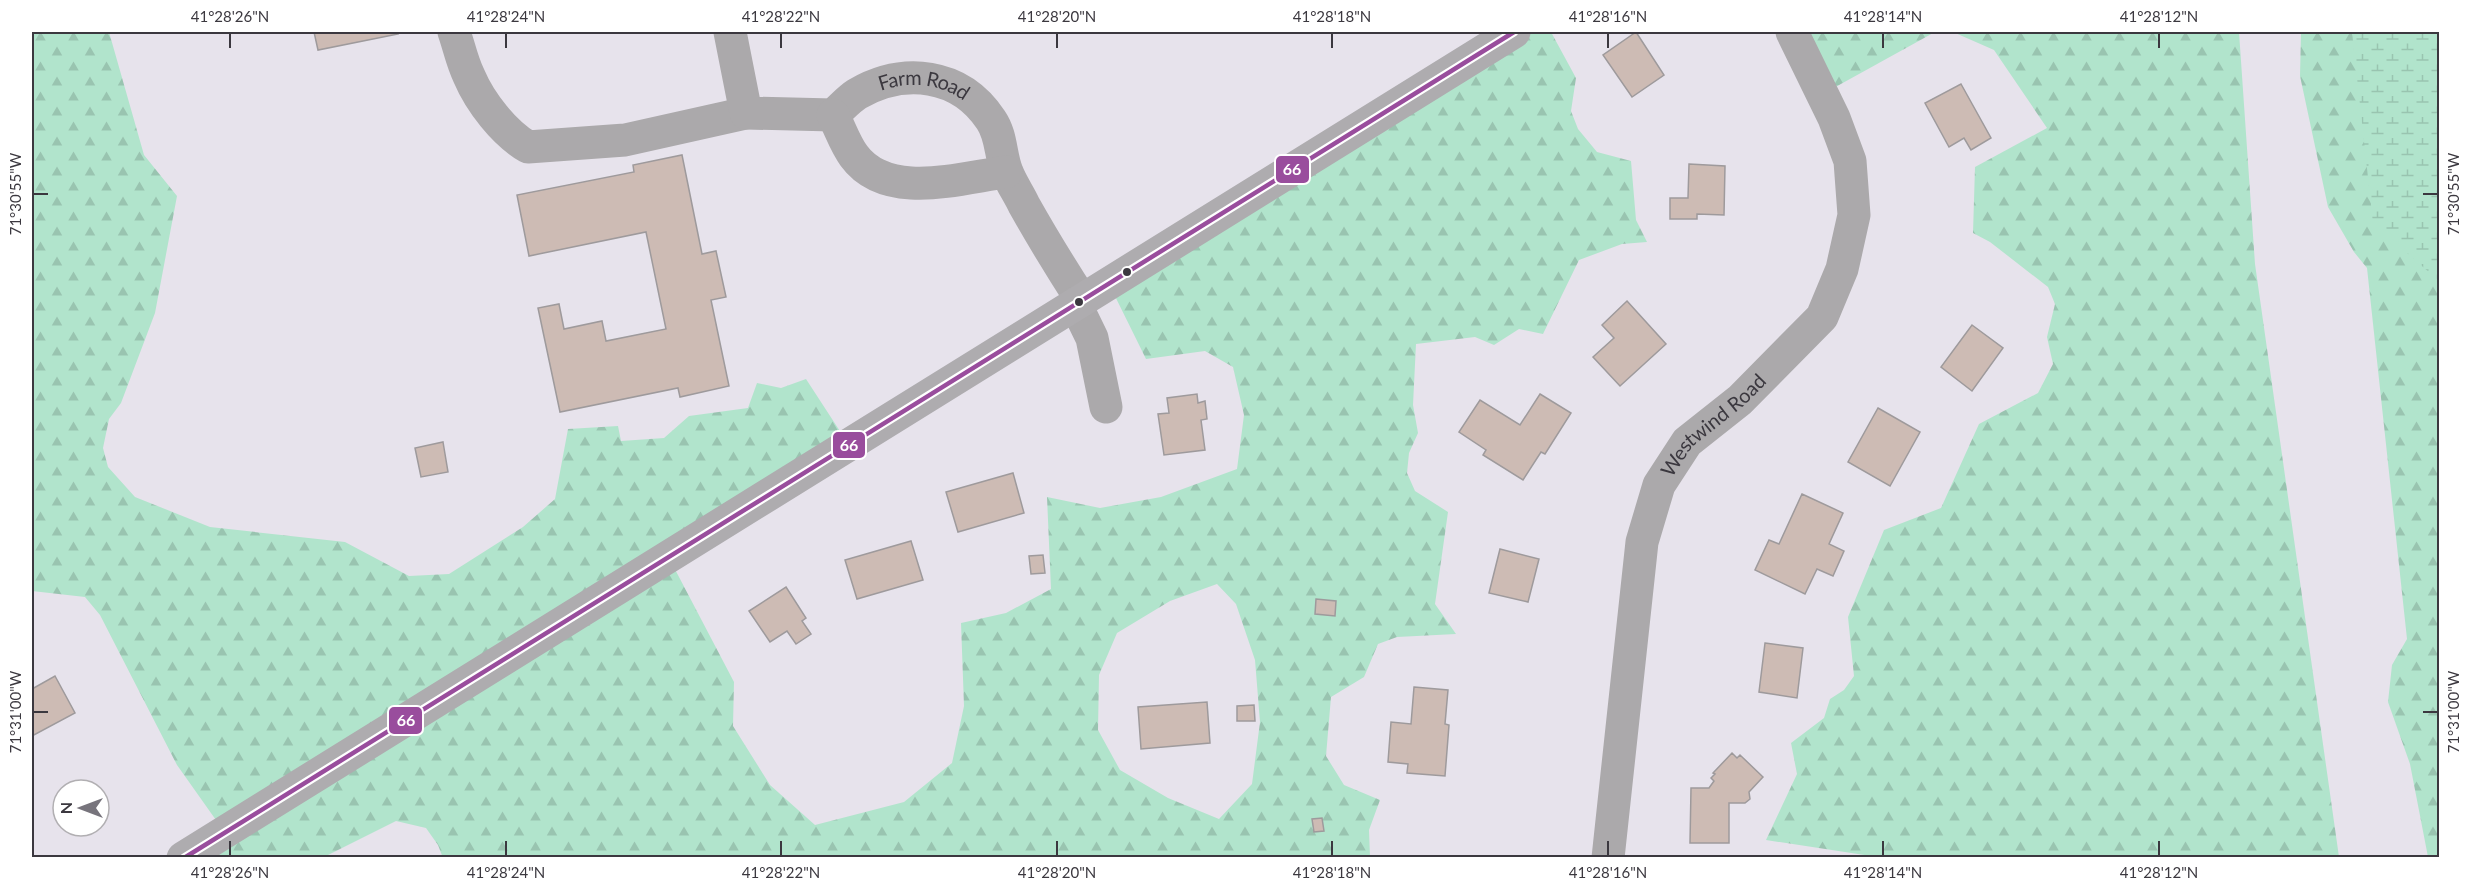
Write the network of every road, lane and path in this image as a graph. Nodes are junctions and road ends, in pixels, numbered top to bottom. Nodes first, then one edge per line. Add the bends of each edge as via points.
1 (454, 32) edge
2 (730, 32) edge
3 (1514, 32) edge
4 (1792, 32) edge
5 (746, 113) junction
6 (833, 115) junction
7 (1006, 172) junction
8 (1078, 301) junction
9 (1106, 407) dead end
10 (183, 858) edge
11 (1608, 858) edge

1 - 5 street via 469,77 493,114 528,147 625,140
2 - 5 street
3 - 8 main road
4 - 11 street, Westwind Road via 1834,118 1850,161 1854,215 1842,269 1822,317 1740,400 1687,442 1659,485 1642,542
5 - 6 street
6 - 7 street via 854,156 869,171 892,181 915,184
6 - 7 street, Farm Road via 856,94 902,80 929,77 952,85 971,98 991,120 1002,147
7 - 8 street, Farm Road
8 - 9 street, Farm Road via 1092,338
8 - 10 main road

